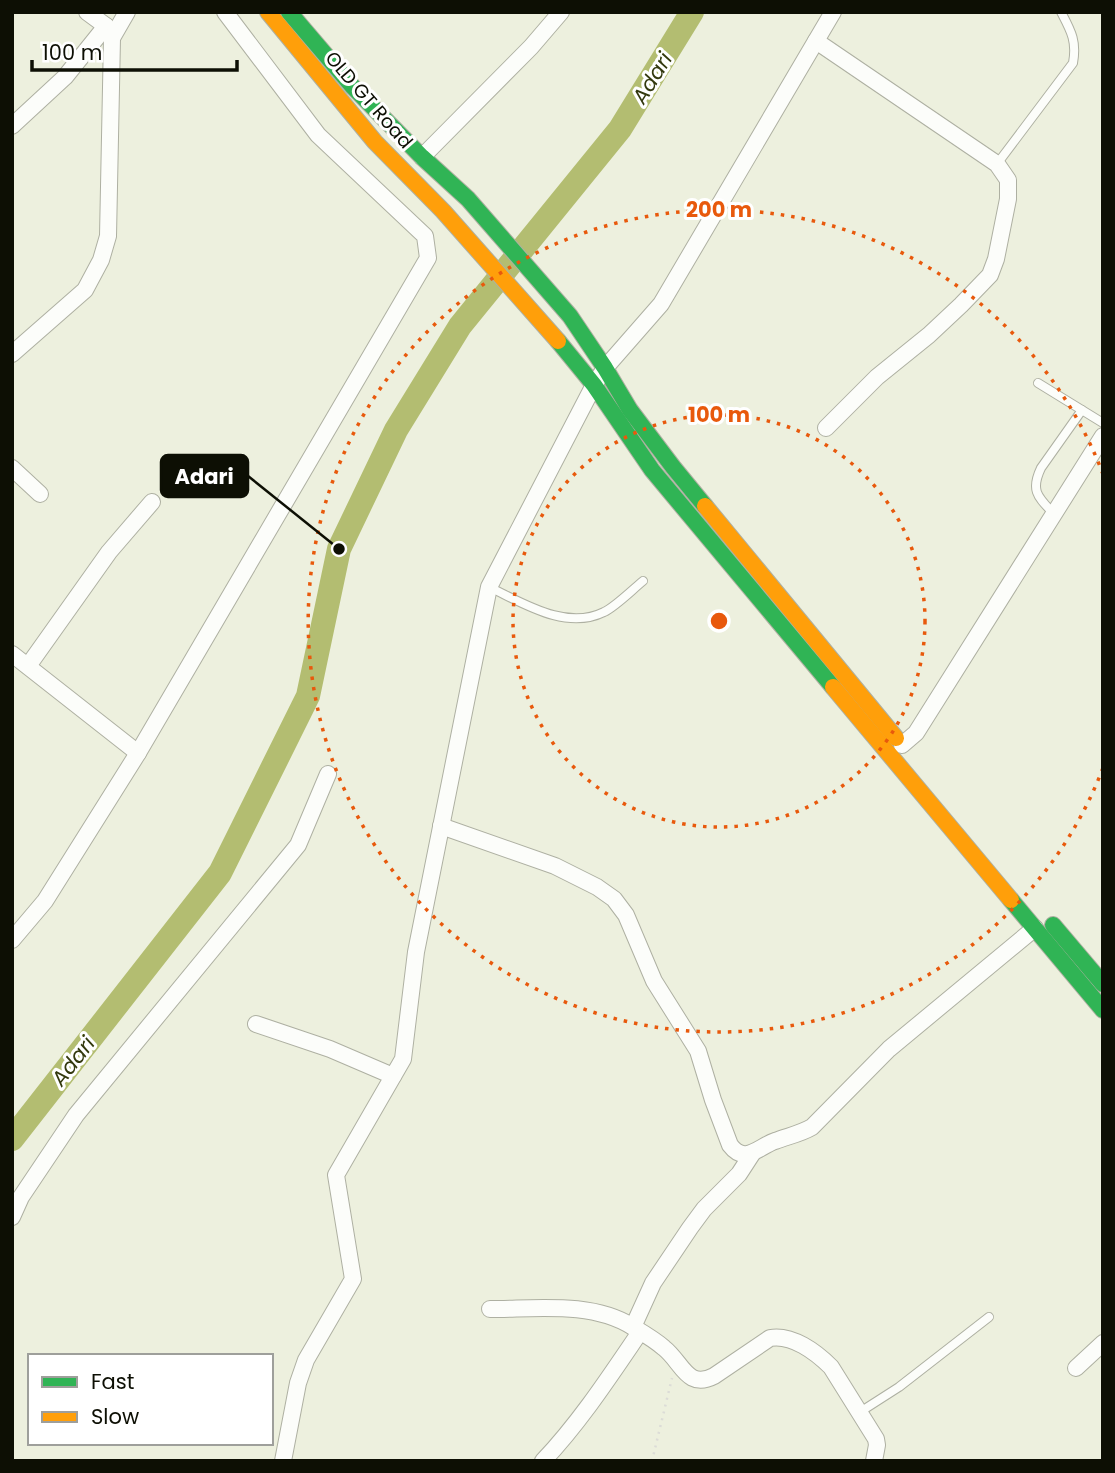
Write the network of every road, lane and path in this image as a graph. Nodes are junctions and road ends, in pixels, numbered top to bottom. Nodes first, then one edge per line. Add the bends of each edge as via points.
1 (87, 12) edge
2 (127, 12) edge
3 (225, 12) edge
4 (268, 12) edge
5 (289, 12) edge
6 (561, 12) edge
7 (832, 12) edge
8 (1060, 12) edge
9 (109, 32) junction
10 (816, 41) junction
11 (12, 126) edge
12 (422, 156) junction
13 (997, 164) junction
14 (12, 355) edge
15 (605, 368) junction
16 (1038, 383) dead end
17 (594, 385) junction
18 (1082, 410) junction
19 (1103, 423) edge
20 (826, 428) dead end
21 (1103, 436) edge
22 (12, 468) edge
23 (40, 494) dead end
24 (152, 502) dead end
25 (1054, 514) junction
26 (643, 581) dead end
27 (489, 587) junction
28 (12, 654) edge
29 (28, 666) junction
30 (902, 746) junction
31 (138, 753) junction
32 (328, 774) dead end
33 (441, 826) junction
34 (1026, 893) dead end
35 (1039, 921) junction
36 (12, 940) edge
37 (1103, 984) edge
38 (1103, 1010) edge
39 (256, 1024) dead end
40 (393, 1076) junction
41 (752, 1154) junction
42 (12, 1217) edge
43 (490, 1309) dead end
44 (989, 1317) dead end
45 (636, 1329) junction
46 (1103, 1343) edge
47 (676, 1361) junction
48 (1076, 1368) dead end
49 (860, 1412) junction
50 (283, 1461) edge
51 (543, 1461) edge
52 (652, 1461) edge
53 (874, 1461) edge

1 - 9 street
2 - 9 street
3 - 31 street via 318,135 425,236 428,258
4 - 17 main road, OLD GT Road via 375,142 443,211
5 - 12 main road, OLD GT Road via 353,88
6 - 12 street
7 - 10 street
8 - 13 lane via 1073,36 1073,63
9 - 11 street
9 - 14 street via 108,236 101,260 85,290
10 - 13 street
10 - 15 street via 660,304
12 - 15 main road, OLD GT Road via 468,199 570,316
13 - 20 street via 1008,180 1009,200 990,275
15 - 17 street
15 - 30 main road, OLD GT Road via 673,467
16 - 18 lane
17 - 27 street
17 - 35 main road, OLD GT Road via 652,470
18 - 19 lane
18 - 25 lane via 1036,479 1035,489
21 - 25 street
22 - 23 street
24 - 29 street via 109,552
25 - 30 street via 916,733
26 - 27 lane via 604,612 581,618 558,618
27 - 33 street
28 - 29 street
29 - 31 street
30 - 34 main road, OLD GT Road
31 - 36 street via 45,901
32 - 42 street via 298,845 76,1115
33 - 40 street via 416,952 403,1059
33 - 41 street via 555,866 614,899 626,915 654,981 698,1051 730,1144 740,1153
35 - 37 main road
35 - 38 main road
35 - 41 street via 889,1049 812,1127
39 - 40 street
40 - 50 street via 336,1175 354,1279 306,1360
41 - 45 street via 704,1209 653,1283
43 - 45 street via 592,1311
44 - 49 lane
45 - 47 street
45 - 51 street via 607,1380
46 - 48 street
47 - 49 street via 692,1378 705,1381 765,1340 784,1338 822,1357
47 - 52 path
49 - 53 street via 876,1439

